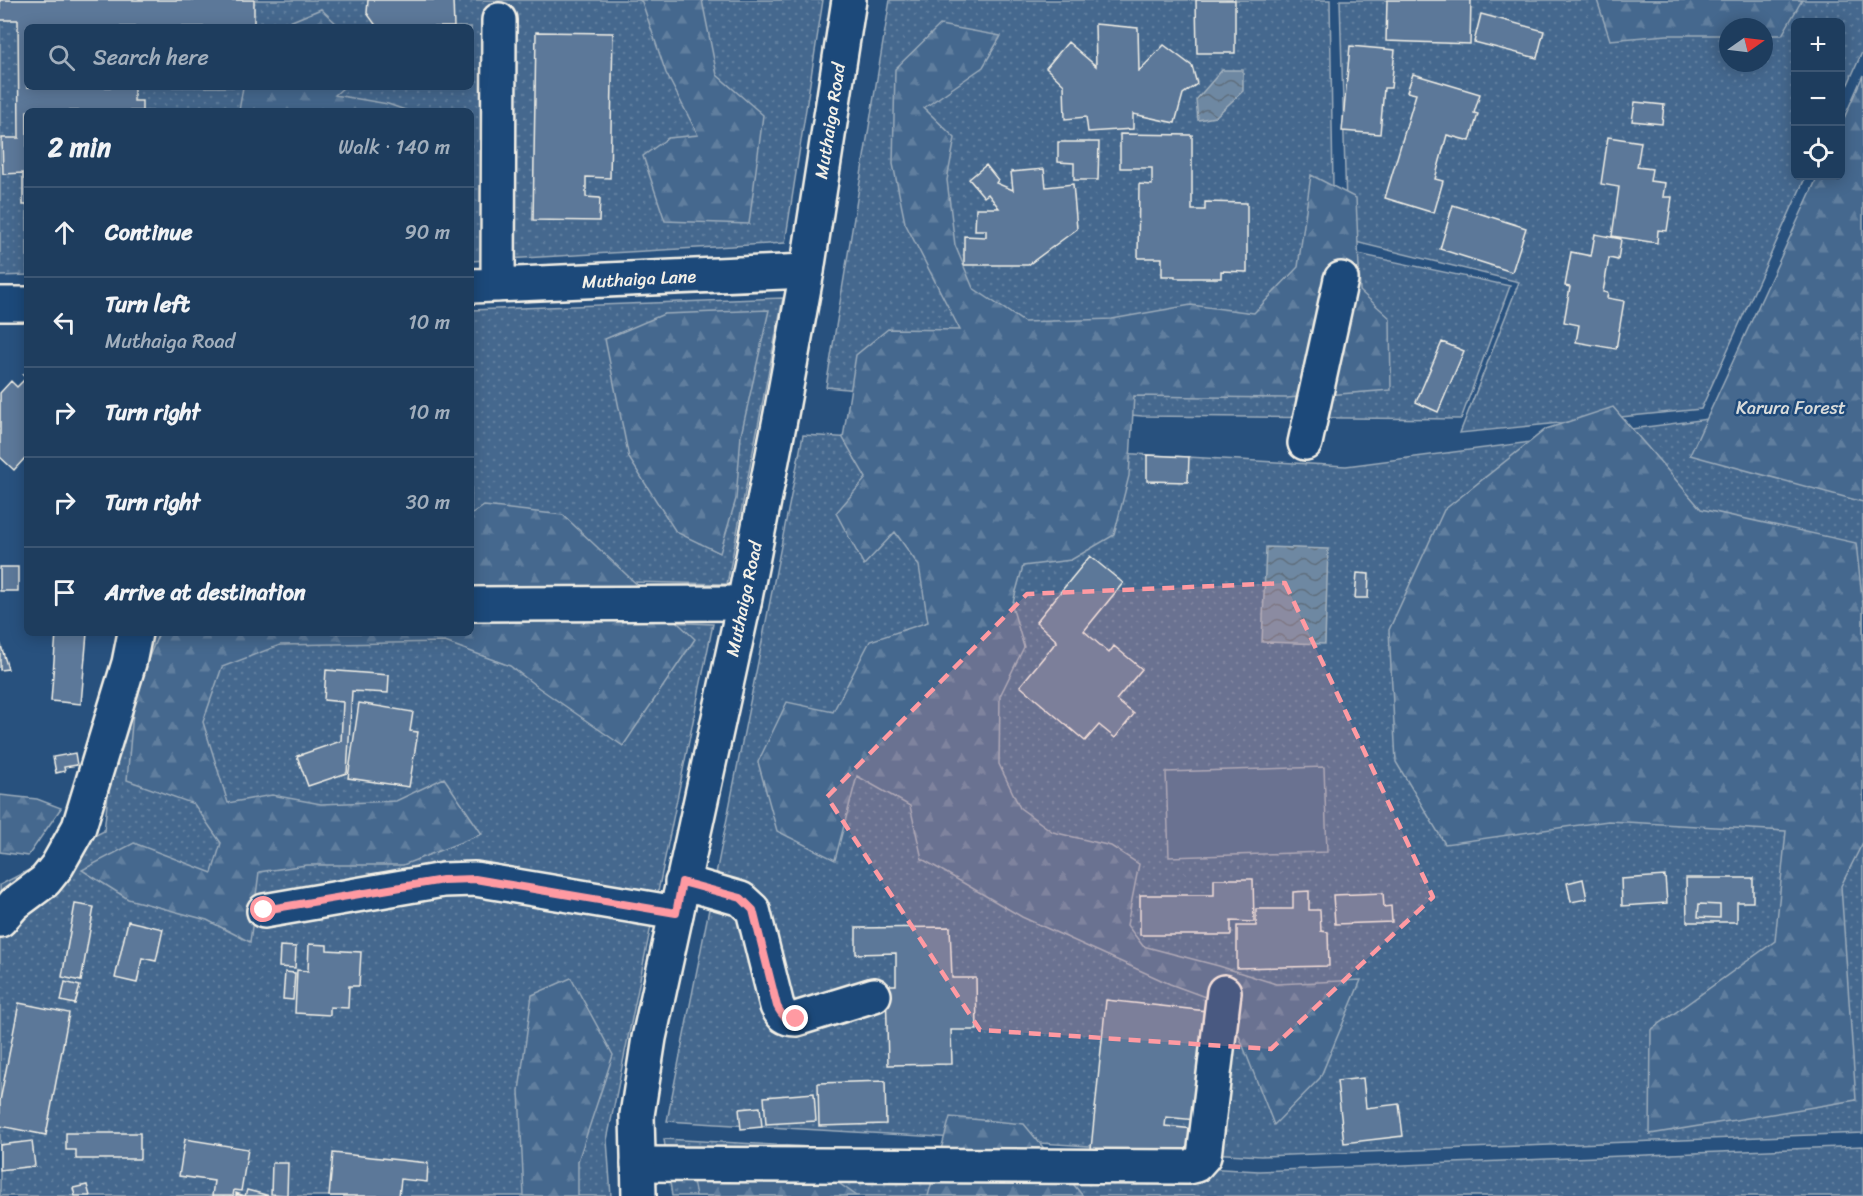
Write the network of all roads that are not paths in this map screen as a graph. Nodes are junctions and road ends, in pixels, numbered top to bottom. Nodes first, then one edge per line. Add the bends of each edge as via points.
1 (849, 0) edge
2 (499, 20) dead end
3 (807, 271) junction
4 (1341, 279) dead end
5 (485, 286) edge
6 (0, 304) edge
7 (24, 304) edge
8 (1305, 443) dead end
9 (744, 603) junction
10 (474, 604) edge
11 (134, 636) edge
12 (682, 882) junction
13 (264, 910) dead end
14 (676, 913) junction
15 (0, 920) edge
16 (1224, 992) dead end
17 (874, 995) dead end
18 (638, 1164) junction
19 (639, 1196) edge

1 - 3 street, Muthaiga Road
2 - 5 street
3 - 5 street, Muthaiga Lane
3 - 9 street, Muthaiga Road
4 - 8 street
6 - 7 street
9 - 10 street
9 - 12 street, Muthaiga Road
11 - 15 street via 79,828 45,881
12 - 14 street, Muthaiga Road
12 - 17 street via 748,903 777,1006 788,1019
13 - 14 street via 443,880 475,879
14 - 18 street, Muthaiga Road via 637,1115
16 - 18 street via 1204,1156 1196,1165
18 - 19 street, Muthaiga Road

